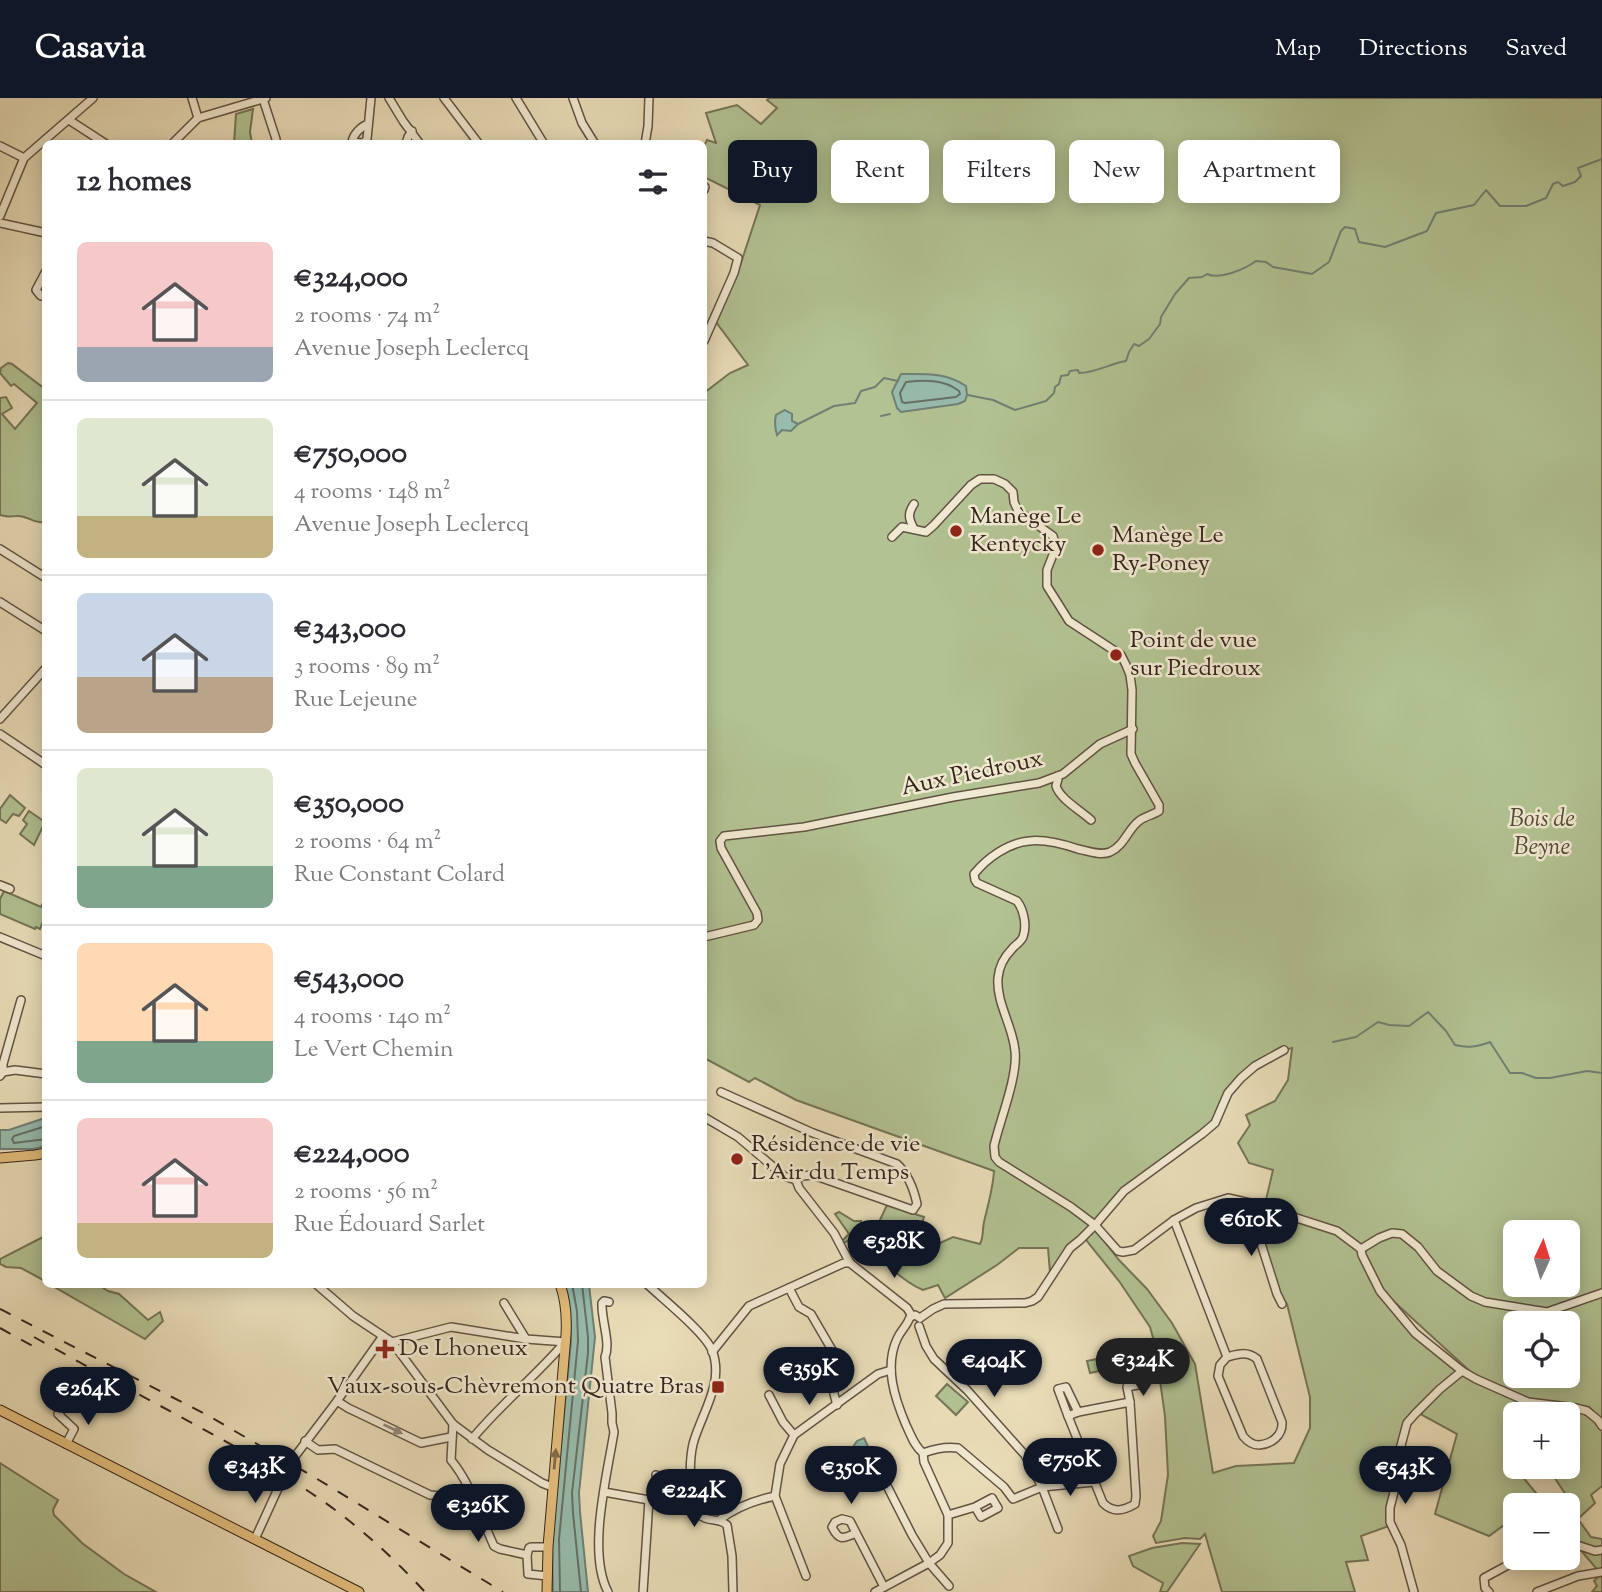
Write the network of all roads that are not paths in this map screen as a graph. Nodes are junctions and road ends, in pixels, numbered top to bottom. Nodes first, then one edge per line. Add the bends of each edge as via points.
1 (93, 98) edge
2 (192, 98) edge
3 (265, 98) edge
4 (370, 98) edge
5 (389, 98) edge
6 (444, 98) edge
7 (516, 98) edge
8 (573, 98) edge
9 (649, 98) edge
10 (198, 118) junction
11 (69, 120) junction
12 (368, 124) dead end
13 (412, 131) junction
14 (45, 140) edge
15 (100, 140) edge
16 (176, 140) edge
17 (278, 140) edge
18 (407, 140) edge
19 (418, 140) edge
20 (476, 140) edge
21 (542, 140) edge
22 (593, 140) edge
23 (646, 140) edge
24 (42, 143) edge
25 (0, 146) edge
26 (24, 158) junction
27 (0, 216) edge
28 (0, 223) edge
29 (42, 232) edge
30 (707, 242) edge
31 (42, 279) edge
32 (42, 296) edge
33 (707, 334) edge
34 (914, 504) dead end
35 (914, 529) junction
36 (892, 537) dead end
37 (0, 549) edge
38 (42, 575) edge
39 (0, 602) edge
40 (42, 628) edge
41 (42, 672) edge
42 (0, 719) edge
43 (1133, 729) junction
44 (0, 734) edge
45 (42, 762) edge
46 (1058, 776) junction
47 (1091, 820) dead end
48 (0, 885) edge
49 (10, 889) dead end
50 (707, 936) edge
51 (0, 937) edge
52 (42, 954) edge
53 (21, 1000) dead end
54 (1284, 1049) dead end
55 (1, 1074) edge
56 (42, 1074) edge
57 (721, 1092) dead end
58 (42, 1107) edge
59 (0, 1108) edge
60 (707, 1119) edge
61 (42, 1153) edge
62 (0, 1158) edge
63 (796, 1180) junction
64 (1250, 1203) junction
65 (1174, 1220) junction
66 (1095, 1225) junction
67 (1360, 1249) junction
68 (850, 1263) junction
69 (321, 1288) edge
70 (561, 1288) edge
71 (652, 1288) edge
72 (789, 1288) junction
73 (1602, 1293) edge
74 (609, 1302) dead end
75 (504, 1303) dead end
76 (1282, 1304) dead end
77 (915, 1321) junction
78 (383, 1336) junction
79 (526, 1339) junction
80 (392, 1342) junction
81 (566, 1342) junction
82 (712, 1352) junction
83 (1227, 1357) junction
84 (891, 1370) junction
85 (1462, 1371) junction
86 (1143, 1384) dead end
87 (769, 1395) dead end
88 (71, 1399) dead end
89 (337, 1401) junction
90 (1130, 1402) junction
91 (837, 1405) junction
92 (0, 1409) edge
93 (1078, 1412) junction
94 (1068, 1416) junction
95 (453, 1424) junction
96 (1602, 1426) edge
97 (74, 1429) junction
98 (83, 1434) dead end
99 (794, 1436) junction
100 (451, 1437) junction
101 (472, 1439) junction
102 (305, 1441) junction
103 (66, 1444) junction
104 (923, 1453) junction
105 (296, 1455) tunnel mouth
106 (881, 1474) dead end
107 (656, 1475) dead end
108 (281, 1482) tunnel mouth
109 (1094, 1482) junction
110 (552, 1487) junction
111 (1042, 1488) junction
112 (661, 1490) junction
113 (604, 1492) junction
114 (470, 1493) junction
115 (775, 1496) junction
116 (653, 1499) junction
117 (669, 1499) junction
118 (693, 1503) junction
119 (975, 1507) dead end
120 (948, 1515) junction
121 (719, 1520) junction
122 (1058, 1529) dead end
123 (856, 1533) dead end
124 (255, 1539) junction
125 (1580, 1546) edge
126 (548, 1547) junction
127 (1602, 1550) edge
128 (527, 1555) junction
129 (929, 1563) junction
130 (1503, 1568) edge
131 (1602, 1572) edge
132 (548, 1576) junction
133 (806, 1576) dead end
134 (949, 1586) dead end
135 (884, 1587) junction
136 (359, 1592) edge
137 (547, 1592) edge
138 (608, 1592) edge
139 (643, 1592) edge
140 (733, 1592) edge
141 (875, 1592) edge
142 (1414, 1592) edge
143 (1489, 1592) edge
144 (1537, 1592) edge

1 - 11 street
2 - 10 street
3 - 10 street
3 - 17 street
4 - 12 street
5 - 13 street
6 - 20 street
7 - 21 street
8 - 22 street
9 - 23 street
10 - 16 street
11 - 14 street
11 - 15 street
13 - 18 street
13 - 19 street
24 - 26 street
25 - 26 street
26 - 27 street
28 - 29 street
30 - 33 street via 738,258
31 - 32 street via 36,290
34 - 35 street via 909,520
35 - 36 street via 902,527
35 - 43 street via 926,532 980,479 1005,484 1013,492 1018,511 1053,536 1056,547 1047,570 1047,586 1069,621 1121,654 1130,676
37 - 38 street
39 - 40 street
41 - 42 street
43 - 46 street, Aux Piedroux via 1100,744
43 - 66 street via 1131,754 1158,801 1156,813 1137,823 1116,849 1103,854 1029,841 1000,852 974,877 977,883 1017,901 1025,925 1022,939 1009,951 998,976 1016,1056 995,1157
44 - 45 street
46 - 47 street via 1061,796
46 - 50 street, Aux Piedroux via 804,827 724,836 721,848 758,920 754,925
48 - 49 street
51 - 52 street
53 - 55 street
54 - 66 street via 1241,1079 1202,1135 1124,1191
55 - 56 street via 11,1070
57 - 63 street via 897,1164 917,1204 913,1210 813,1175
58 - 59 street
60 - 63 street via 738,1137 784,1176
61 - 62 main road
63 - 68 street
64 - 65 street via 1219,1200
64 - 67 street via 1337,1231
64 - 76 street
65 - 66 street via 1134,1250 1123,1252
65 - 83 street
66 - 77 street via 1070,1248 1032,1301 947,1304
67 - 73 street via 1392,1233 1402,1234 1437,1271 1485,1301 1552,1311
67 - 85 street via 1380,1291 1415,1333
68 - 72 street
68 - 77 street via 907,1308
69 - 78 street
70 - 81 main road
71 - 82 street via 701,1335
72 - 82 street via 749,1307
72 - 91 street via 832,1350
74 - 113 street via 602,1303 601,1311 614,1432
75 - 79 street
77 - 84 street via 897,1338
77 - 111 street via 934,1359 1011,1437
78 - 80 street
78 - 89 street
79 - 80 street via 451,1327
79 - 81 street
80 - 95 street
81 - 101 street
110 -> 81 main road
82 - 118 street via 713,1392 692,1450
83 - 83 street via 1218,1376 1243,1437 1259,1445 1277,1438 1282,1422 1257,1359 1241,1353
84 - 91 street via 877,1374
84 - 104 street via 900,1410
85 - 96 street via 1528,1402 1587,1411
85 - 142 street via 1407,1423 1395,1468 1390,1522
86 - 90 street via 1127,1387
87 - 99 street
88 - 97 street via 58,1414
89 -> 100 street via 421,1443
89 - 102 street
90 - 93 street
90 - 109 street via 1135,1504 1109,1509
91 - 99 street
92 - 103 main road
93 - 94 street
93 - 94 street via 1062,1387 1058,1389
94 - 109 street
95 - 100 street
95 - 101 street
97 - 98 street
97 - 103 street
99 - 115 street via 780,1464
100 - 114 street via 451,1460
101 - 110 street
102 - 105 street
102 - 114 street via 318,1450 335,1449 430,1495 458,1498
103 - 124 main road
104 - 111 street via 958,1448 1013,1499
104 - 120 street
106 - 129 street
107 - 112 street
108 - 124 street
109 - 111 street
110 - 126 main road
111 - 122 street
112 - 116 street
112 - 117 street
113 - 116 street
113 - 138 street via 600,1555
114 - 128 street via 494,1546
115 - 121 street
115 - 133 street
116 - 117 street via 664,1503
116 - 139 street
117 - 118 street
118 - 121 street via 704,1518
119 - 120 street
120 - 129 street via 948,1543
121 - 140 street via 727,1525
123 - 135 street
124 - 136 main road
125 - 127 street
126 - 128 street via 531,1547
126 - 132 main road
128 - 132 street via 528,1574
129 - 134 street
129 - 135 street
130 - 143 street via 1484,1578
131 - 144 street
132 - 137 main road
135 - 141 street

